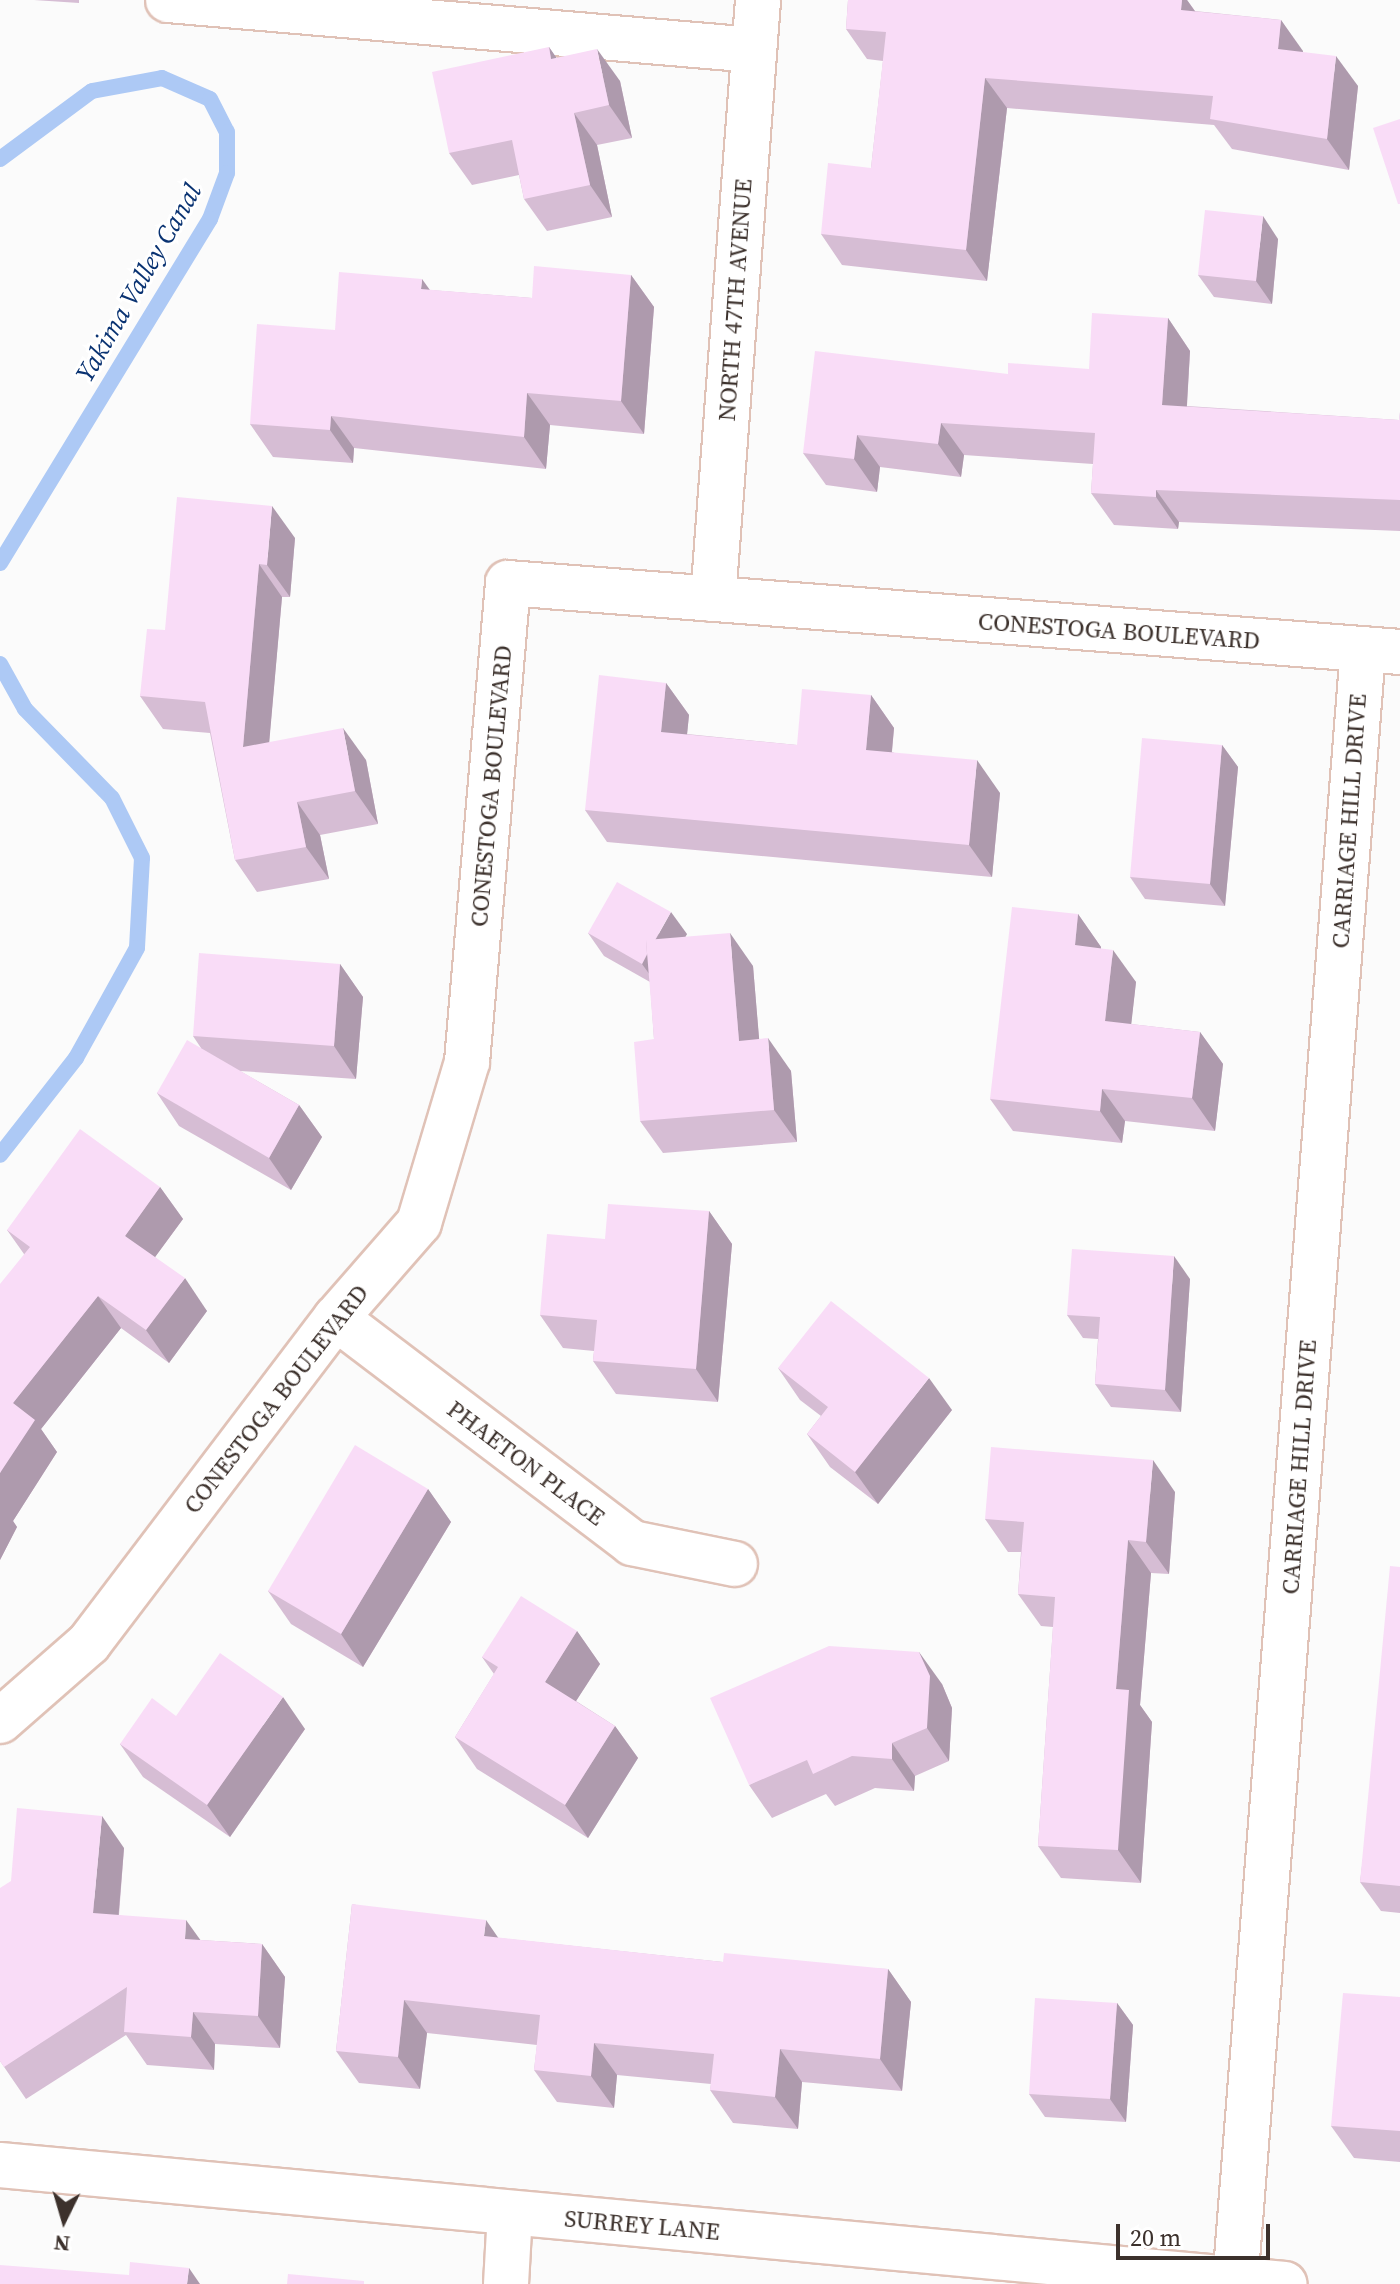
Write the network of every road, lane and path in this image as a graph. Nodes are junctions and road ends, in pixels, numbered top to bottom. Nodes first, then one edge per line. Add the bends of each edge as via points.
1 (168, 0) edge
2 (758, 0) edge
3 (754, 50) junction
4 (713, 599) junction
5 (1381, 651) edge
6 (336, 1318) junction
7 (735, 1564) dead end
8 (0, 1721) edge
9 (0, 2165) edge
10 (510, 2213) junction
11 (1235, 2282) edge
12 (506, 2284) edge
13 (1284, 2284) edge

1 - 3 street
2 - 3 street, NORTH 47TH AVENUE
3 - 4 street, NORTH 47TH AVENUE
4 - 5 street, CONESTOGA BOULEVARD
4 - 6 street, CONESTOGA BOULEVARD via 508,583 467,1062 451,1133 419,1223
5 - 11 street, CARRIAGE HILL DRIVE
6 - 7 street, PHAETON PLACE via 632,1543
6 - 8 street, CONESTOGA BOULEVARD via 89,1643
9 - 10 street, SURREY LANE
10 - 11 street, SURREY LANE
10 - 12 street
11 - 13 street, SURREY LANE

